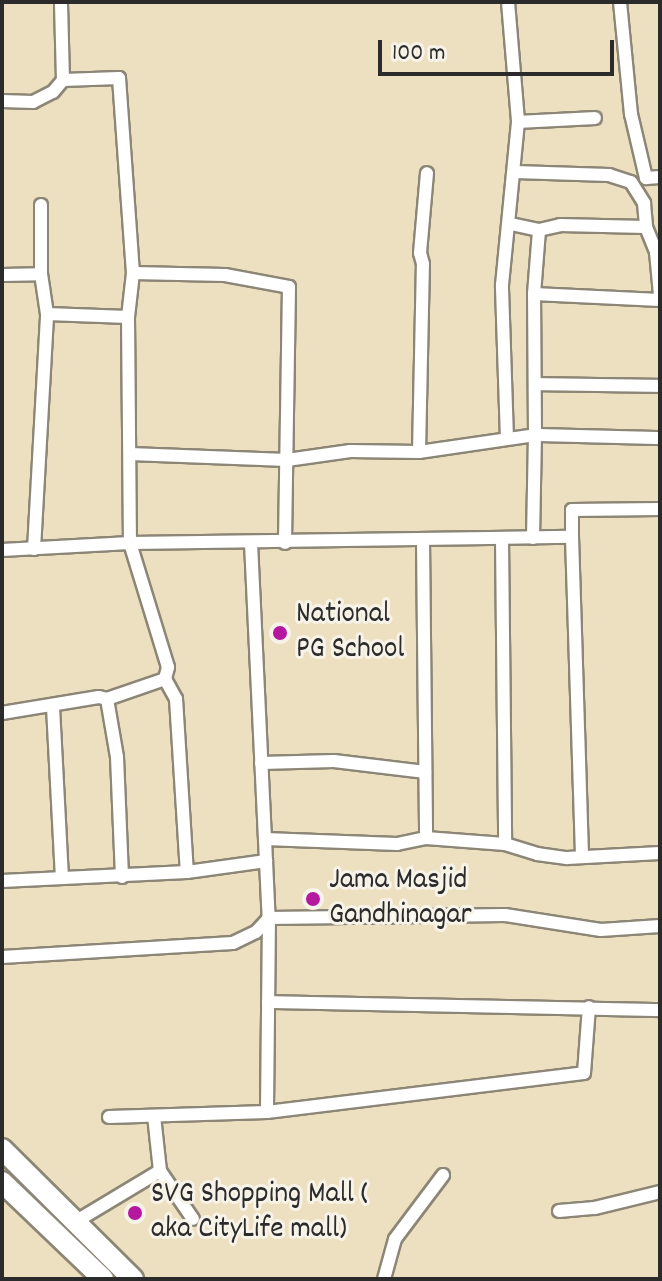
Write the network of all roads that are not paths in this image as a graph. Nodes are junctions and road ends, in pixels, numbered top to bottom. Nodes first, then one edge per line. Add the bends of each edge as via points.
1 (61, 2) edge
2 (508, 2) edge
3 (620, 2) edge
4 (63, 80) junction
5 (2, 101) edge
6 (595, 118) dead end
7 (518, 122) junction
8 (515, 172) junction
9 (427, 173) dead end
10 (660, 177) edge
11 (41, 205) dead end
12 (511, 224) junction
13 (646, 227) junction
14 (539, 230) junction
15 (658, 252) edge
16 (133, 273) junction
17 (41, 274) junction
18 (2, 275) edge
19 (534, 294) junction
20 (660, 297) edge
21 (47, 314) junction
22 (128, 317) junction
23 (536, 384) junction
24 (660, 386) edge
25 (535, 435) junction
26 (660, 438) edge
27 (507, 439) junction
28 (419, 452) junction
29 (130, 454) junction
30 (287, 460) junction
31 (660, 509) edge
32 (572, 537) junction
33 (533, 538) junction
34 (502, 539) junction
35 (423, 540) junction
36 (130, 543) junction
37 (251, 543) junction
38 (285, 543) junction
39 (34, 549) junction
40 (2, 550) edge
41 (165, 679) junction
42 (107, 699) junction
43 (53, 707) junction
44 (2, 713) edge
45 (261, 763) junction
46 (425, 772) junction
47 (426, 838) junction
48 (265, 839) junction
49 (505, 844) junction
50 (660, 853) edge
51 (582, 855) junction
52 (266, 861) junction
53 (187, 872) junction
54 (122, 877) junction
55 (62, 878) junction
56 (2, 881) edge
57 (269, 918) junction
58 (660, 926) edge
59 (2, 957) edge
60 (268, 1002) junction
61 (589, 1007) junction
62 (660, 1010) edge
63 (267, 1112) junction
64 (154, 1116) junction
65 (109, 1117) dead end
66 (2, 1149) edge
67 (160, 1171) junction
68 (443, 1175) dead end
69 (2, 1182) edge
70 (660, 1192) edge
71 (559, 1211) dead end
72 (193, 1219) dead end
73 (75, 1222) junction
74 (103, 1279) edge
75 (133, 1279) edge
76 (384, 1279) edge

1 - 4 street
2 - 7 street
3 - 10 street via 631,114 646,178
4 - 5 street via 33,102
4 - 16 street via 119,78
6 - 7 street
7 - 8 street
8 - 12 street
8 - 13 street via 609,175 631,182 644,203
9 - 28 street via 420,253
11 - 17 street
12 - 14 street
12 - 27 street via 502,285
13 - 14 street via 560,225
13 - 15 street
14 - 19 street
15 - 20 street
16 - 22 street
16 - 30 street via 225,275 289,287
17 - 18 street
17 - 21 street
19 - 20 street
19 - 23 street
21 - 22 street
21 - 39 street
22 - 29 street
23 - 24 street
23 - 25 street
25 - 26 street
25 - 27 street
25 - 33 street
27 - 28 street
28 - 30 street via 350,451
29 - 30 street
29 - 36 street
30 - 38 street
31 - 32 street via 572,510
32 - 33 street
32 - 51 street
33 - 34 street
34 - 35 street
34 - 49 street
35 - 38 street
35 - 46 street
36 - 37 street
36 - 39 street
36 - 41 street via 168,667
37 - 38 street
37 - 45 street
39 - 40 street
41 - 42 street
41 - 53 street via 176,699
42 - 43 street
42 - 54 street via 117,757
43 - 44 street
43 - 55 street
45 - 46 street via 334,761
45 - 48 street
46 - 47 street
47 - 48 street via 397,844
47 - 49 street
48 - 52 street
49 - 51 street via 537,854
50 - 51 street
52 - 53 street
52 - 57 street
53 - 54 street
54 - 55 street
55 - 56 street
57 - 58 street via 505,915 601,930
57 - 59 street via 256,932 233,943
57 - 60 street
60 - 61 street
60 - 63 street
61 - 62 street
61 - 63 street via 584,1073
63 - 64 street
64 - 65 street
64 - 67 street
66 - 73 main road
67 - 72 street
67 - 73 street
68 - 76 street via 395,1239
69 - 74 main road
70 - 71 street
73 - 75 main road

